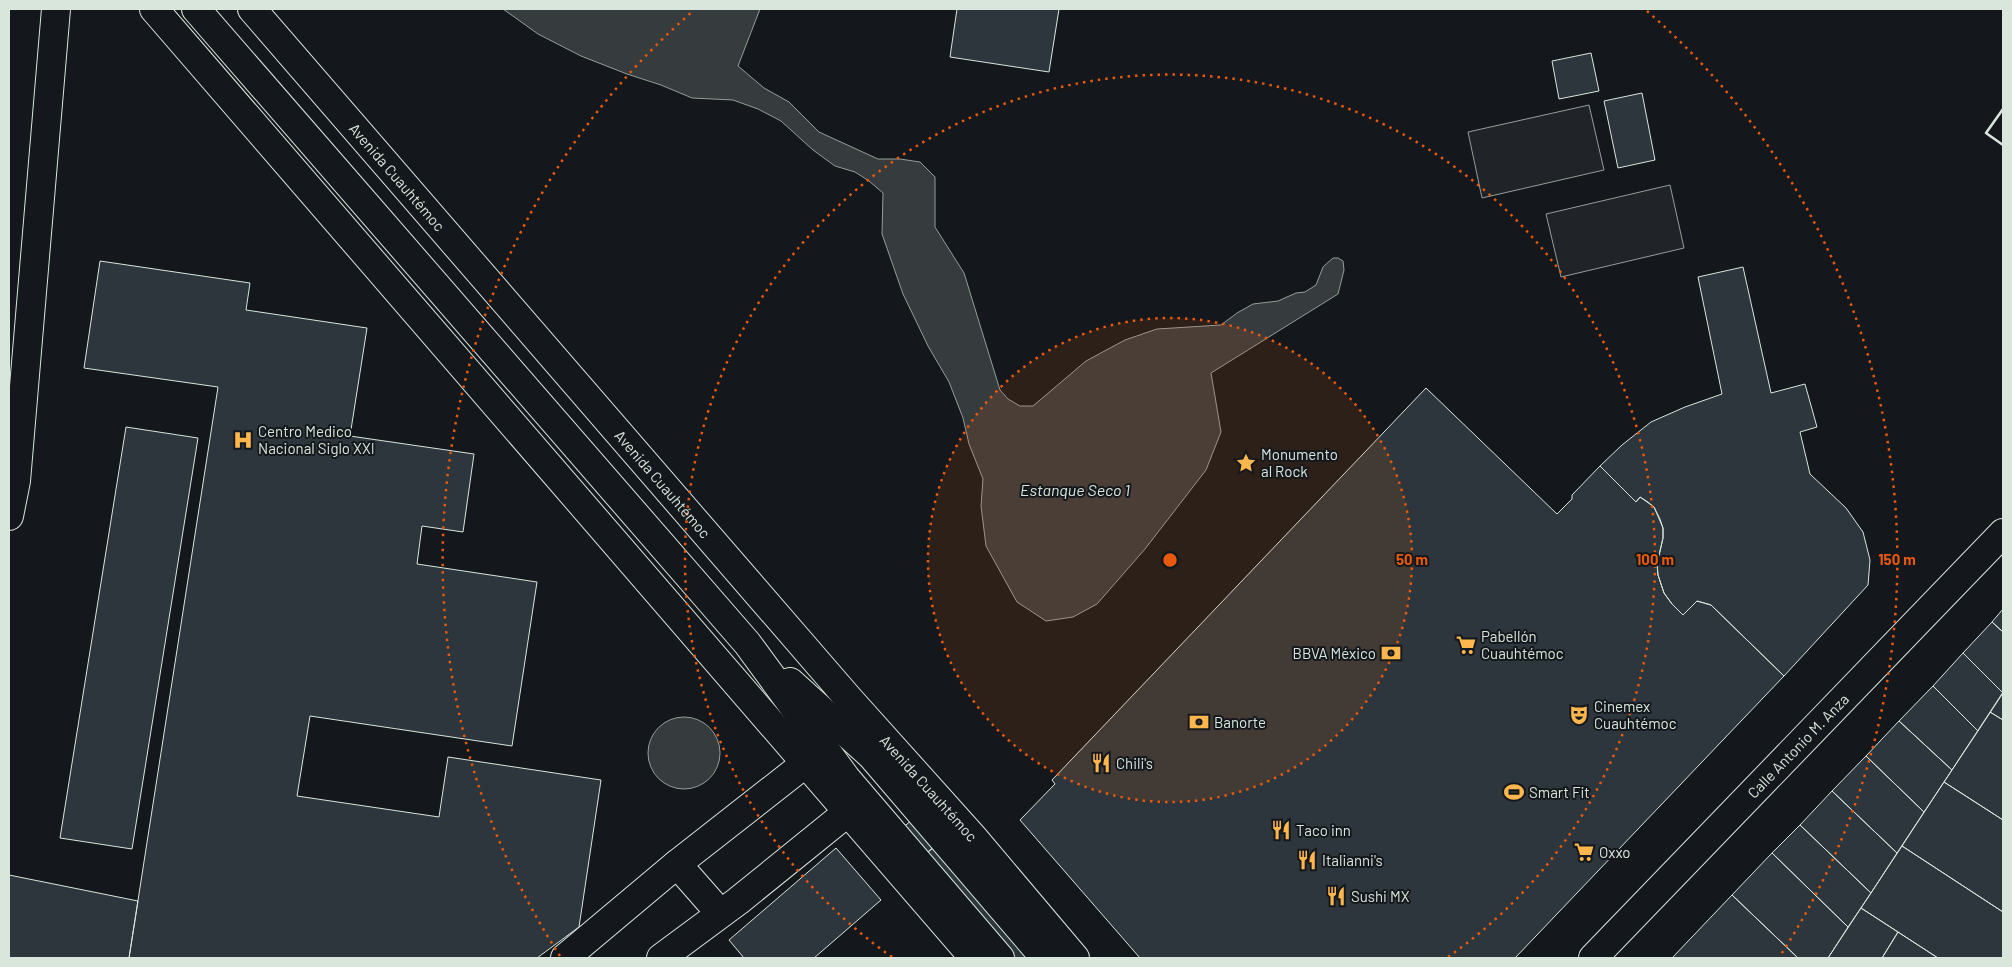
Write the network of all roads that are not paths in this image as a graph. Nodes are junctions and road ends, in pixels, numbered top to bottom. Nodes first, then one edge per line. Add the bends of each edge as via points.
1 (56, 9) edge
2 (154, 9) edge
3 (196, 9) edge
4 (252, 9) edge
5 (9, 516) edge
6 (2003, 533) edge
7 (747, 643) junction
8 (806, 762) junction
9 (848, 812) junction
10 (678, 864) junction
11 (720, 913) junction
12 (565, 958) edge
13 (661, 958) edge
14 (974, 958) edge
15 (1000, 958) edge
16 (1045, 958) edge
17 (1076, 958) edge
18 (1593, 958) edge

1 - 5 main road via 16,481
2 - 8 main road
3 - 7 main road
4 - 17 main road, Avenida Cuauhtémoc
6 - 18 main road, Calle Antonio M. Anza
7 - 15 main road via 846,778
7 - 16 main road via 871,755
8 - 9 main road
8 - 10 main road
9 - 11 main road
9 - 14 main road
10 - 11 main road
10 - 12 main road
11 - 13 main road

